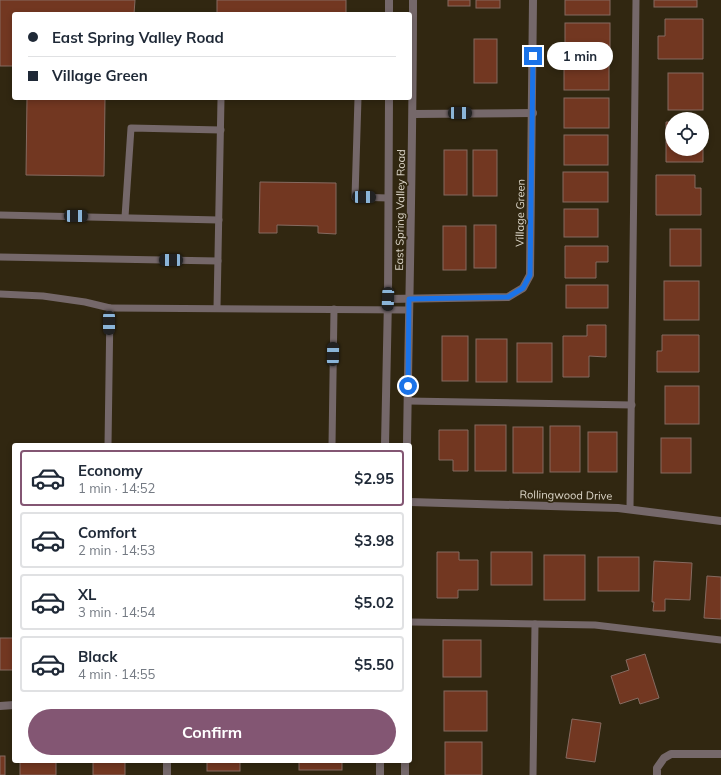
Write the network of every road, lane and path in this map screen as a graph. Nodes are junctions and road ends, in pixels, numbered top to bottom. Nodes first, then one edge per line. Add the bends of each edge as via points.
1 (389, 0) edge
2 (413, 0) edge
3 (533, 0) edge
4 (636, 0) edge
5 (389, 12) edge
6 (221, 100) edge
7 (358, 100) edge
8 (389, 100) edge
9 (533, 113) junction
10 (413, 114) junction
11 (221, 130) junction
12 (388, 198) junction
13 (0, 215) edge
14 (125, 217) junction
15 (219, 220) junction
16 (0, 257) edge
17 (218, 261) junction
18 (0, 294) edge
19 (388, 299) junction
20 (409, 299) junction
21 (110, 308) junction
22 (217, 308) junction
23 (334, 309) junction
24 (388, 309) junction
25 (409, 310) junction
26 (408, 401) junction
27 (632, 405) junction
28 (108, 443) edge
29 (332, 443) edge
30 (385, 443) edge
31 (407, 443) edge
32 (412, 502) edge
33 (630, 509) junction
34 (721, 521) edge
35 (412, 622) edge
36 (536, 624) junction
37 (721, 640) edge
38 (12, 705) edge
39 (0, 706) edge
40 (721, 754) edge
41 (167, 763) edge
42 (380, 763) edge
43 (405, 763) edge
44 (167, 775) edge
45 (380, 775) edge
46 (405, 775) edge
47 (533, 775) edge
48 (657, 775) edge

1 - 5 street
2 - 10 street, East Spring Valley Road
3 - 9 street, Village Green
4 - 27 lane
6 - 11 lane
7 - 12 lane via 356,197
8 - 12 street, East Spring Valley Road
9 - 10 street
9 - 20 street, Village Green via 530,275 523,288 508,297
10 - 20 street, East Spring Valley Road
11 - 14 lane via 131,128
11 - 15 lane
12 - 19 street, East Spring Valley Road
13 - 14 lane
14 - 15 lane
15 - 17 lane
16 - 17 lane
17 - 22 lane
18 - 21 lane via 43,296
19 - 20 street, Village Green
19 - 24 street, East Spring Valley Road
20 - 25 street, East Spring Valley Road
21 - 22 lane
21 - 28 lane
22 - 23 lane
23 - 24 lane
23 - 29 lane
24 - 25 lane
24 - 30 street, East Spring Valley Road
25 - 26 street, East Spring Valley Road
26 - 27 lane
26 - 31 street, East Spring Valley Road
27 - 33 lane
32 - 33 street, Rollingwood Drive
33 - 34 street, Rollingwood Drive
35 - 36 lane
36 - 37 lane via 595,625
36 - 47 lane
38 - 39 street
40 - 48 street via 672,754 664,758 657,768
41 - 44 street
42 - 45 street
43 - 46 street

